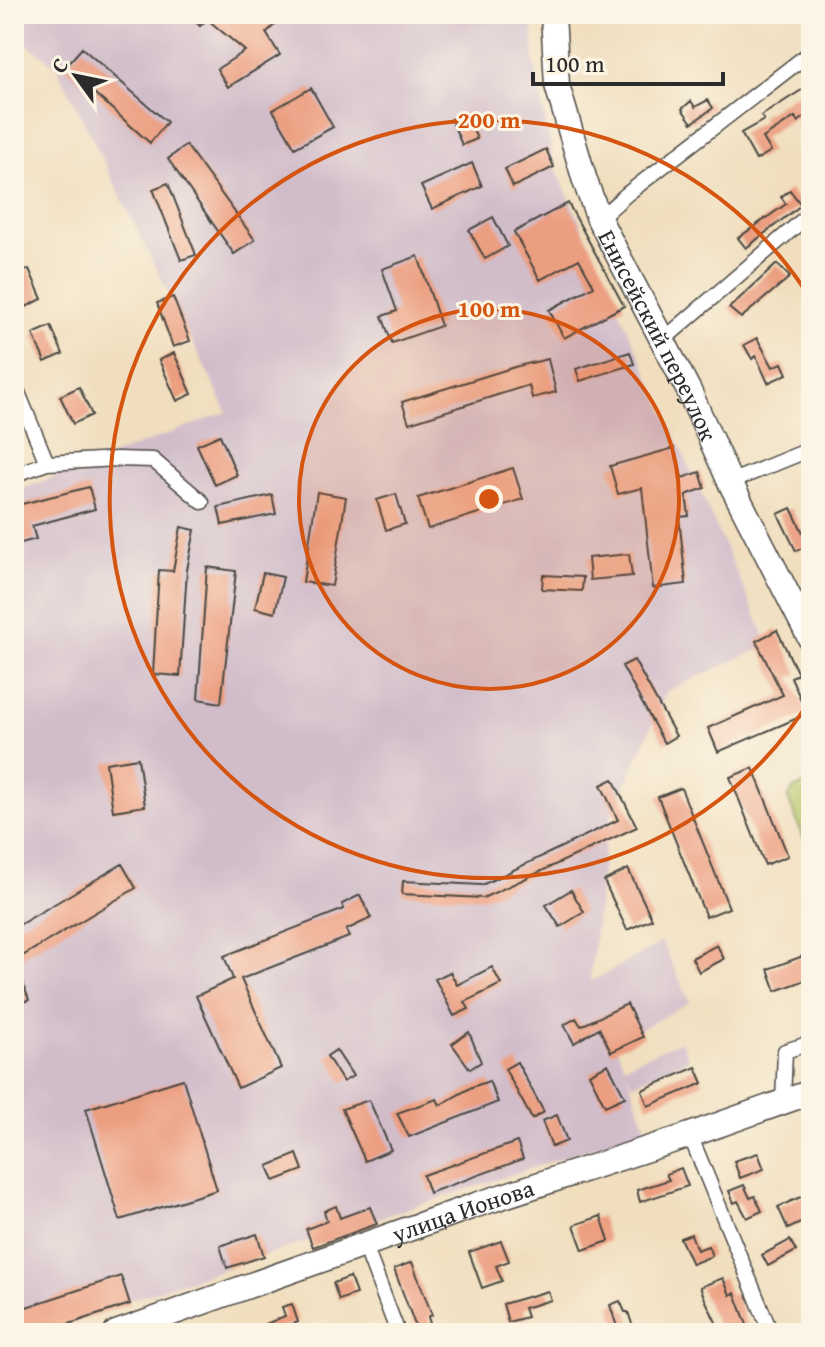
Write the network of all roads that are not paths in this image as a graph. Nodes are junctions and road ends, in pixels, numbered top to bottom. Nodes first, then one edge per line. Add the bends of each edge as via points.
1 (553, 14) edge
2 (811, 52) edge
3 (811, 213) edge
4 (599, 219) junction
5 (662, 341) junction
6 (14, 383) edge
7 (811, 449) edge
8 (47, 463) junction
9 (14, 475) edge
10 (730, 482) junction
11 (202, 502) dead end
12 (811, 640) edge
13 (811, 1043) edge
14 (811, 1092) edge
15 (783, 1101) junction
16 (690, 1135) junction
17 (365, 1246) junction
18 (164, 1326) edge
19 (116, 1333) edge
20 (398, 1333) edge
21 (771, 1333) edge

1 - 4 main road, Енисейский переулок via 557,85
2 - 4 street
3 - 5 street
4 - 5 main road, Енисейский переулок
5 - 10 main road, Енисейский переулок
6 - 8 street
7 - 10 street
8 - 9 street
8 - 11 street via 153,460
10 - 12 main road, Енисейский переулок
13 - 15 street via 785,1051
14 - 15 main road, улица Ионова
15 - 16 main road, улица Ионова
16 - 17 main road, улица Ионова
16 - 21 street
17 - 18 main road, улица Ионова
17 - 20 street
18 - 19 main road, улица Ионова

